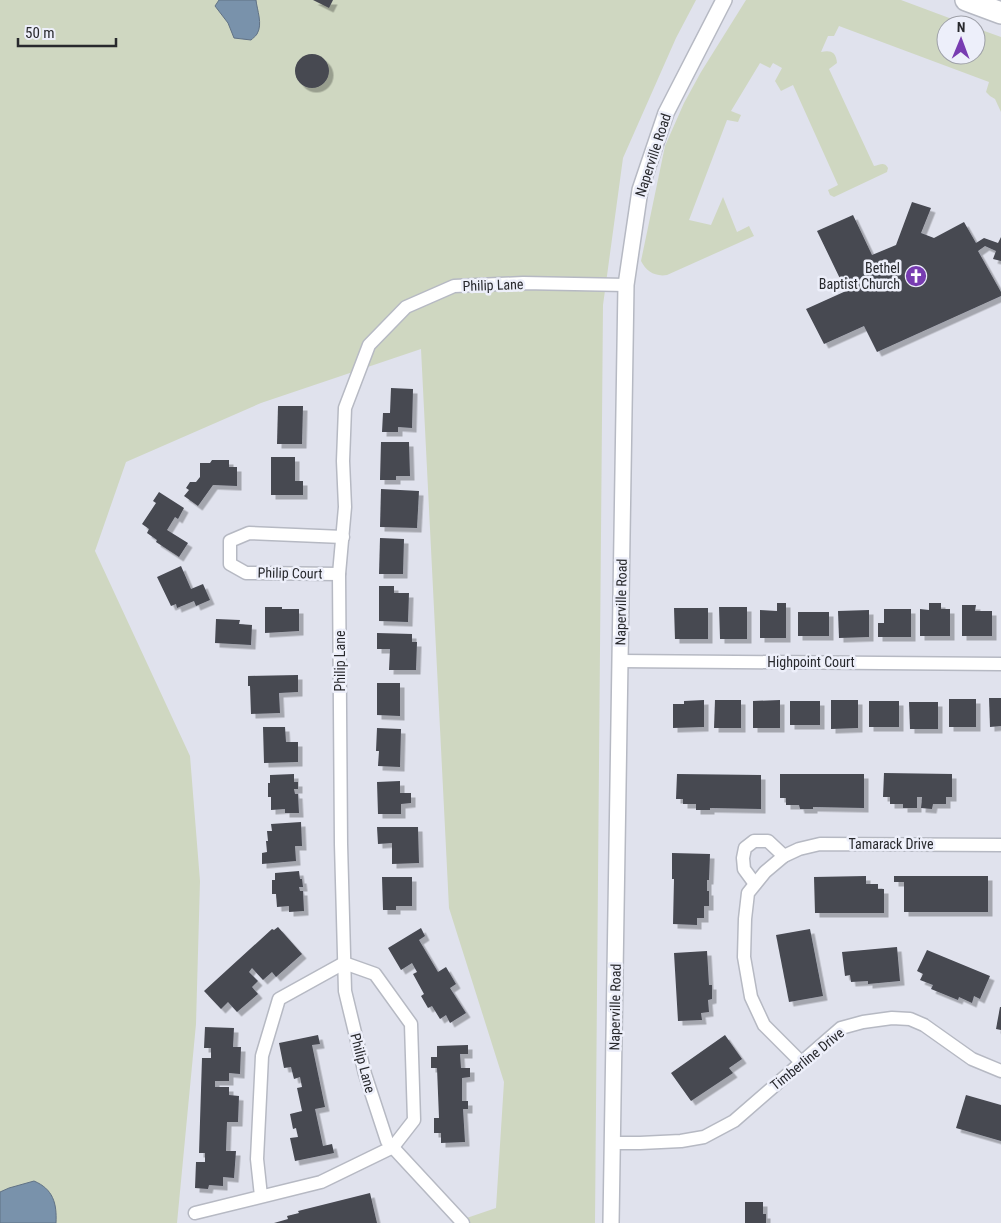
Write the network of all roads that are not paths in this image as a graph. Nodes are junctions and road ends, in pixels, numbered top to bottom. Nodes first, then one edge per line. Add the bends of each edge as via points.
1 (724, 0) edge
2 (966, 0) edge
3 (1001, 13) edge
4 (626, 285) junction
5 (343, 536) junction
6 (339, 574) junction
7 (620, 661) junction
8 (1001, 664) edge
9 (1001, 845) edge
10 (784, 856) junction
11 (756, 884) junction
12 (344, 963) junction
13 (801, 1062) junction
14 (1001, 1072) edge
15 (613, 1143) junction
16 (393, 1147) junction
17 (261, 1196) junction
18 (195, 1213) dead end
19 (463, 1223) edge
20 (612, 1223) edge

1 - 4 street, Naperville Road via 666,113 640,190
2 - 3 highway
4 - 5 street, Philip Lane via 522,283 454,286 406,308 369,346 346,408
4 - 7 street, Naperville Road
5 - 6 street, Philip Lane
5 - 6 street, Philip Court via 249,533 230,541 230,564 246,573
6 - 12 street, Philip Lane
7 - 8 street, Highpoint Court
7 - 15 street, Naperville Road
9 - 10 street, Tamarack Drive via 820,844
10 - 11 street, Tamarack Drive
10 - 11 street via 768,841 754,841 745,848 744,869
11 - 13 street, Tamarack Drive via 748,893 745,929 744,957 751,997 764,1025
12 - 16 street, Philip Lane via 344,991 365,1074 387,1141
12 - 16 street via 375,974 411,1024 414,1120
12 - 17 street via 279,998 262,1056 257,1159
13 - 14 street, Timberline Drive via 841,1028 892,1018 910,1019 924,1025 972,1059
13 - 15 street, Timberline Drive via 734,1121 704,1137 681,1142
15 - 20 street, Naperville Road
16 - 17 street via 321,1182
16 - 19 street, Philip Lane
17 - 18 street

